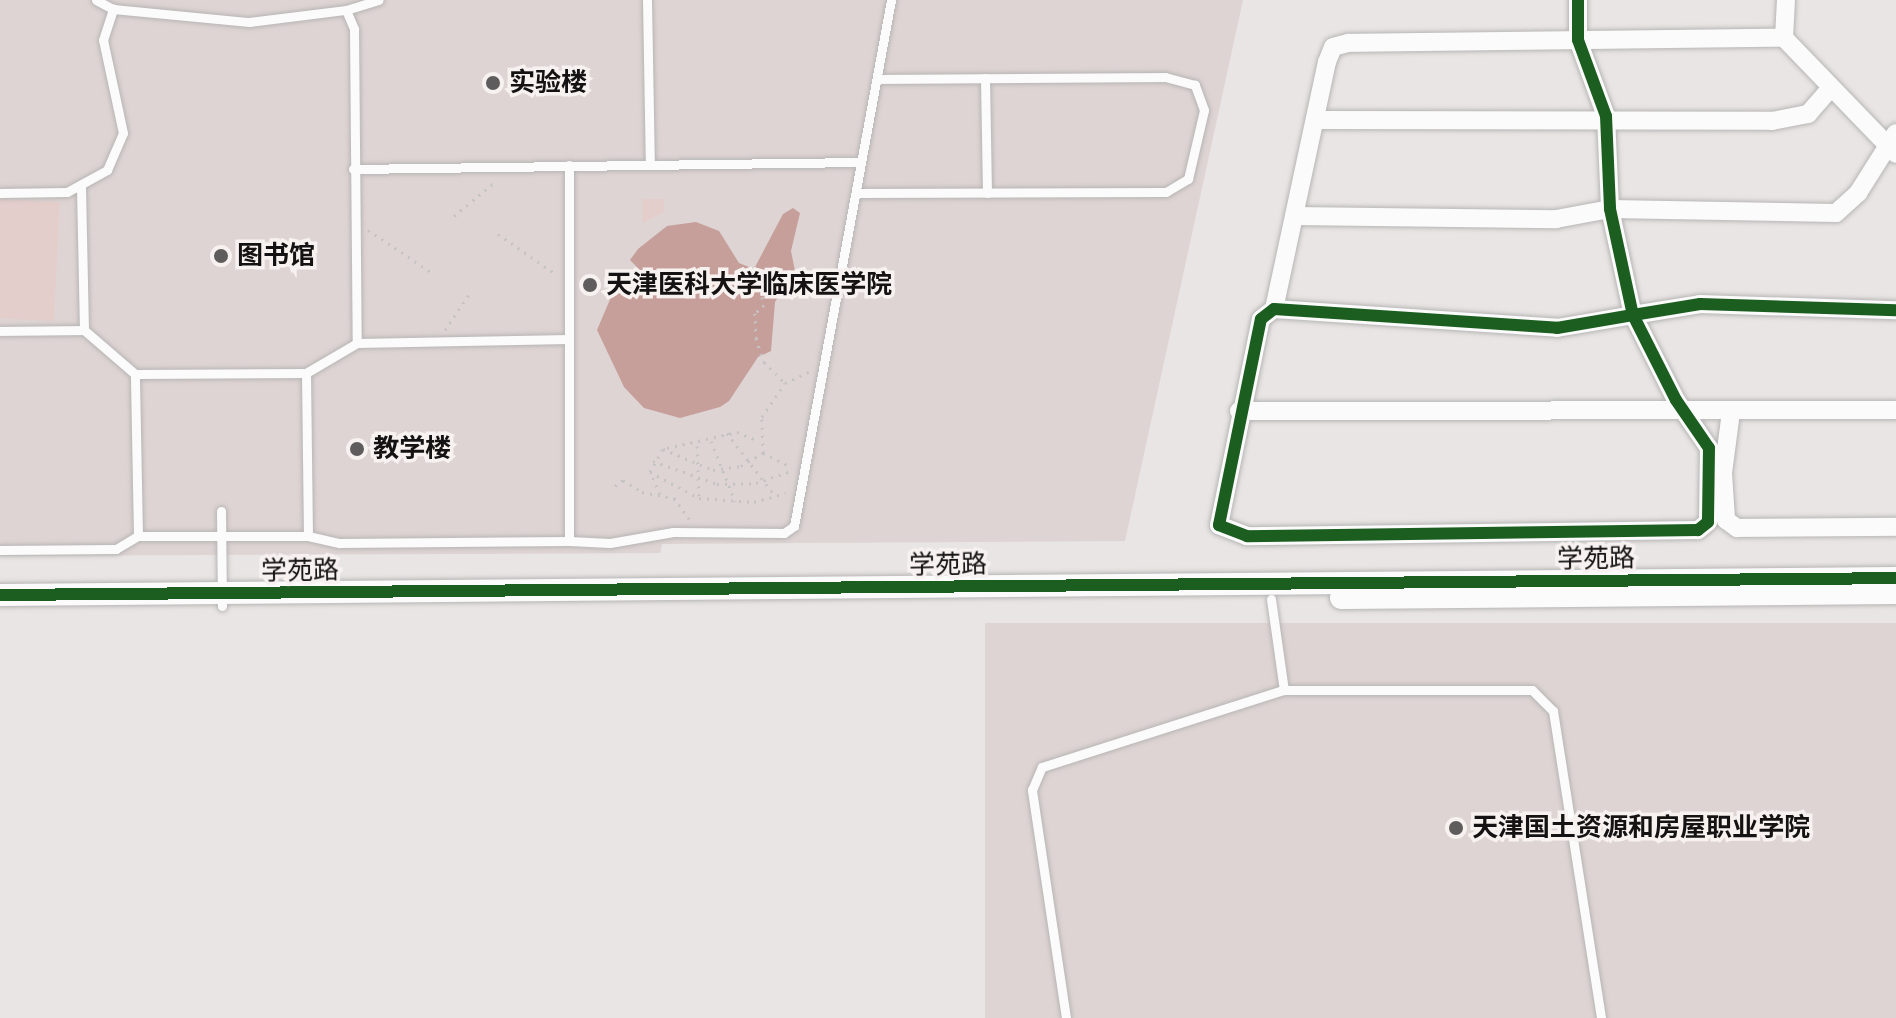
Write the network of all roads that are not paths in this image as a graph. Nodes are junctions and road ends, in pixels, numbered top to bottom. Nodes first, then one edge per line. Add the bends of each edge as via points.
1 (96, 0) edge
2 (379, 0) edge
3 (647, 0) edge
4 (891, 0) edge
5 (1578, 0) edge
6 (1786, 0) edge
7 (113, 9) junction
8 (346, 10) junction
9 (1784, 38) junction
10 (1578, 40) junction
11 (985, 78) junction
12 (877, 79) junction
13 (1831, 88) junction
14 (1606, 116) junction
15 (1315, 120) junction
16 (1892, 145) edge
17 (861, 162) junction
18 (569, 165) junction
19 (650, 165) junction
20 (353, 169) junction
21 (81, 187) junction
22 (0, 193) edge
23 (856, 193) junction
24 (987, 193) junction
25 (1610, 209) junction
26 (1294, 216) junction
27 (1274, 309) junction
28 (1896, 310) edge
29 (1633, 315) junction
30 (84, 330) junction
31 (0, 331) edge
32 (569, 339) junction
33 (357, 343) junction
34 (306, 373) junction
35 (135, 374) junction
36 (1896, 410) edge
37 (1239, 411) junction
38 (1684, 412) junction
39 (1731, 412) junction
40 (296, 452) dead end
41 (307, 452) junction
42 (136, 453) junction
43 (149, 453) dead end
44 (221, 511) dead end
45 (1896, 527) edge
46 (138, 536) junction
47 (221, 536) junction
48 (308, 536) junction
49 (569, 541) junction
50 (0, 550) edge
51 (1896, 578) edge
52 (1896, 593) edge
53 (0, 595) edge
54 (1271, 599) junction
55 (222, 600) junction
56 (0, 608) edge
57 (1284, 690) junction
58 (1066, 1018) edge
59 (1601, 1018) edge

1 - 7 lane
2 - 8 lane
3 - 19 lane
4 - 12 lane
5 - 10 street
6 - 9 street
7 - 8 lane via 249,22
7 - 21 lane via 103,40 123,133 107,170
8 - 20 lane via 354,29
9 - 10 street
9 - 13 street
10 - 14 street
10 - 15 street via 1333,47
11 - 12 lane
11 - 24 lane
11 - 24 lane via 1165,77 1195,85 1204,110 1193,167 1180,188
12 - 17 lane
13 - 14 street via 1808,114 1772,121
13 - 16 street
14 - 15 street via 1564,123
14 - 25 street
15 - 26 street
16 - 25 street via 1858,193 1836,213
17 - 19 lane
17 - 23 lane
18 - 19 lane
18 - 20 lane
18 - 32 lane
20 - 33 lane
21 - 22 lane
21 - 30 lane
23 - 24 lane
23 - 49 lane via 798,520 784,533 692,532 610,543
25 - 26 street via 1556,219
25 - 29 street
26 - 27 street
27 - 29 street via 1557,328
27 - 37 street via 1261,319
28 - 29 street via 1700,304
29 - 38 street
30 - 31 lane
30 - 35 lane
32 - 33 lane
32 - 49 lane
33 - 34 lane
34 - 35 lane
34 - 41 lane
35 - 42 lane
36 - 39 street
37 - 38 street
37 - 38 street via 1219,525 1247,536 1698,530 1708,522 1709,448
38 - 39 street
39 - 45 street via 1723,473 1726,520 1737,528
40 - 41 lane
41 - 48 lane
42 - 43 lane
42 - 46 lane
44 - 47 lane
46 - 47 lane
46 - 50 lane via 116,549
47 - 48 lane
47 - 55 lane
48 - 49 lane via 339,543
51 - 55 street, 学苑路
52 - 54 street, 学苑路
53 - 55 street, 学苑路
54 - 55 street, 学苑路
54 - 57 lane
55 - 56 street, 学苑路
57 - 58 lane via 1042,767 1032,790
57 - 59 lane via 1532,690 1553,711

